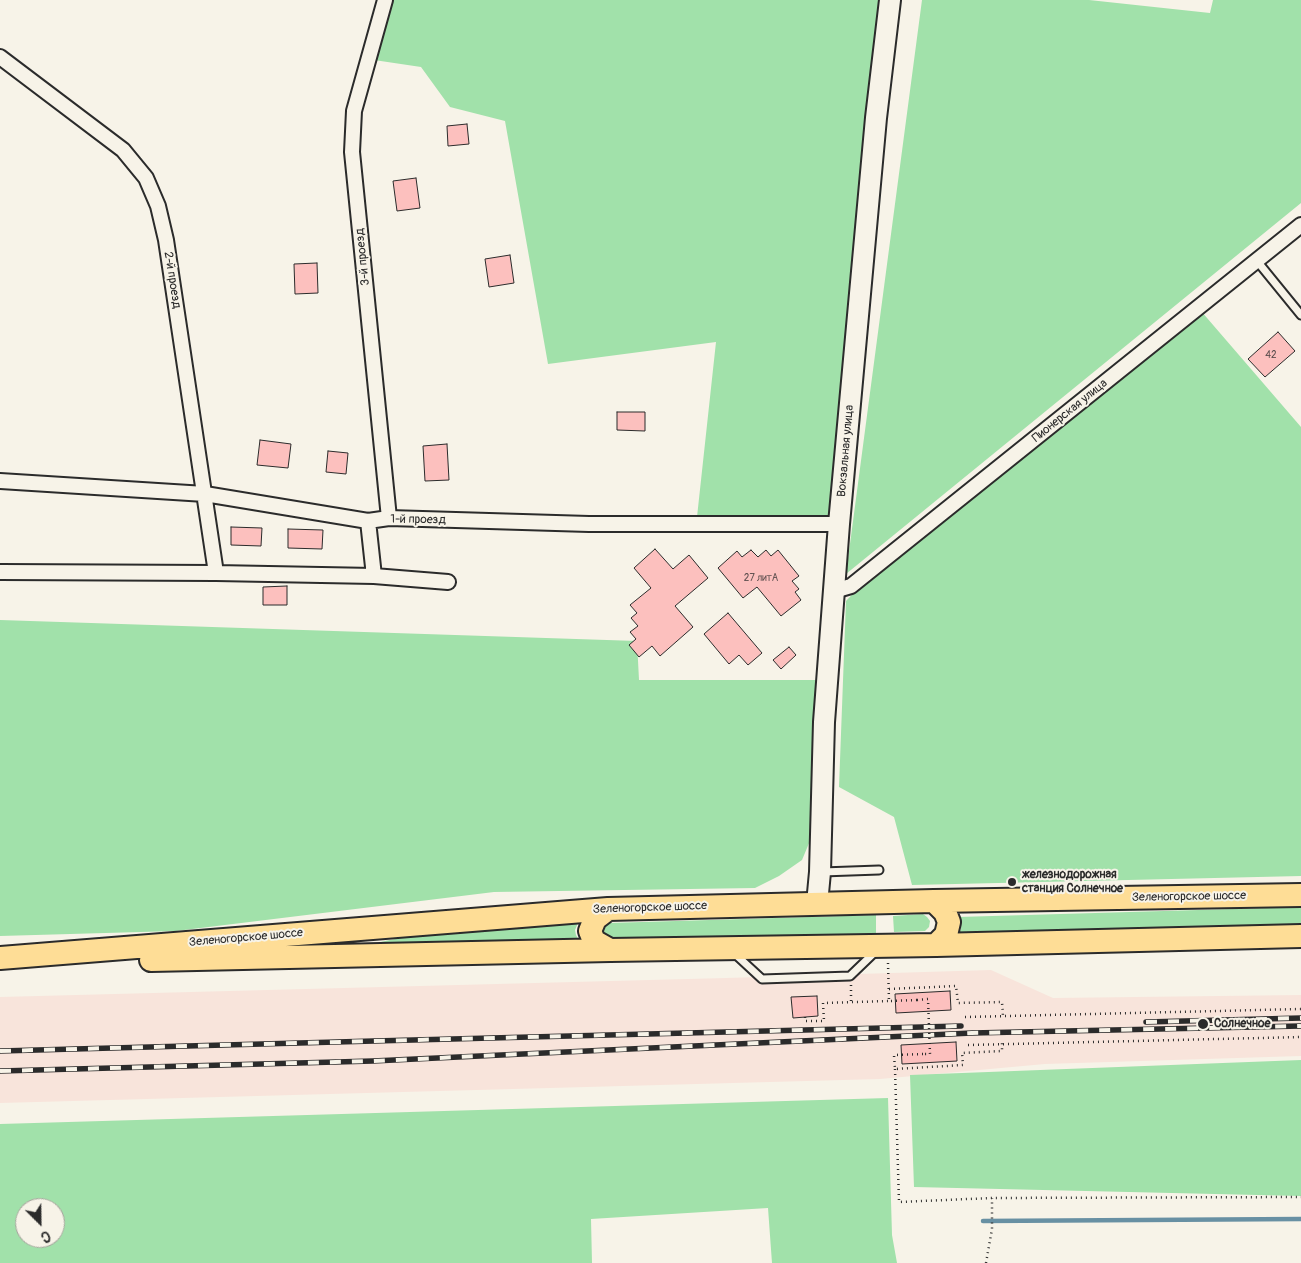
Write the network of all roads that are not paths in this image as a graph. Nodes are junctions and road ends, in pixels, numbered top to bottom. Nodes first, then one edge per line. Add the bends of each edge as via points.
1 (386, 0) edge
2 (890, 0) edge
3 (0, 57) edge
4 (1301, 225) edge
5 (1257, 261) junction
6 (1301, 315) edge
7 (0, 482) edge
8 (205, 494) junction
9 (389, 518) junction
10 (368, 521) junction
11 (839, 524) junction
12 (0, 572) edge
13 (216, 573) junction
14 (374, 576) junction
15 (448, 582) dead end
16 (834, 591) junction
17 (879, 870) dead end
18 (820, 872) junction
19 (1301, 895) edge
20 (934, 901) junction
21 (818, 904) junction
22 (608, 909) junction
23 (1301, 936) edge
24 (884, 946) junction
25 (936, 946) junction
26 (729, 949) junction
27 (610, 950) junction
28 (0, 958) edge
29 (0, 963) edge

1 - 9 street, 3-й проезд via 354,111 352,152
2 - 11 street, Вокзальная улица via 876,118
3 - 8 street, 2-й проезд via 123,150 146,178 158,206 166,240
4 - 5 street, Пионерская улица
5 - 6 lane
5 - 16 street, Пионерская улица via 851,586
7 - 8 street, 1-й проезд
8 - 10 street, 1-й проезд
8 - 13 street, 2-й проезд
9 - 10 street, 1-й проезд
9 - 11 street, 1-й проезд via 590,524
10 - 14 street
11 - 16 street, Вокзальная улица
12 - 13 street
13 - 14 street
14 - 15 street
16 - 18 street, Вокзальная улица via 824,722
17 - 18 lane
18 - 21 street, Вокзальная улица
19 - 20 main road, Зеленогорское шоссе
20 - 21 main road, Зеленогорское шоссе
20 - 25 main road via 945,912 949,922 946,934
21 - 22 main road, Зеленогорское шоссе
22 - 27 main road via 595,920 590,931 594,941
22 - 28 main road, Зеленогорское шоссе
23 - 25 main road, Зеленогорское шоссе
24 - 25 main road, Зеленогорское шоссе
24 - 26 main road, Зеленогорское шоссе
24 - 26 lane via 850,976 762,979
26 - 27 main road, Зеленогорское шоссе
27 - 29 main road, Зеленогорское шоссе

